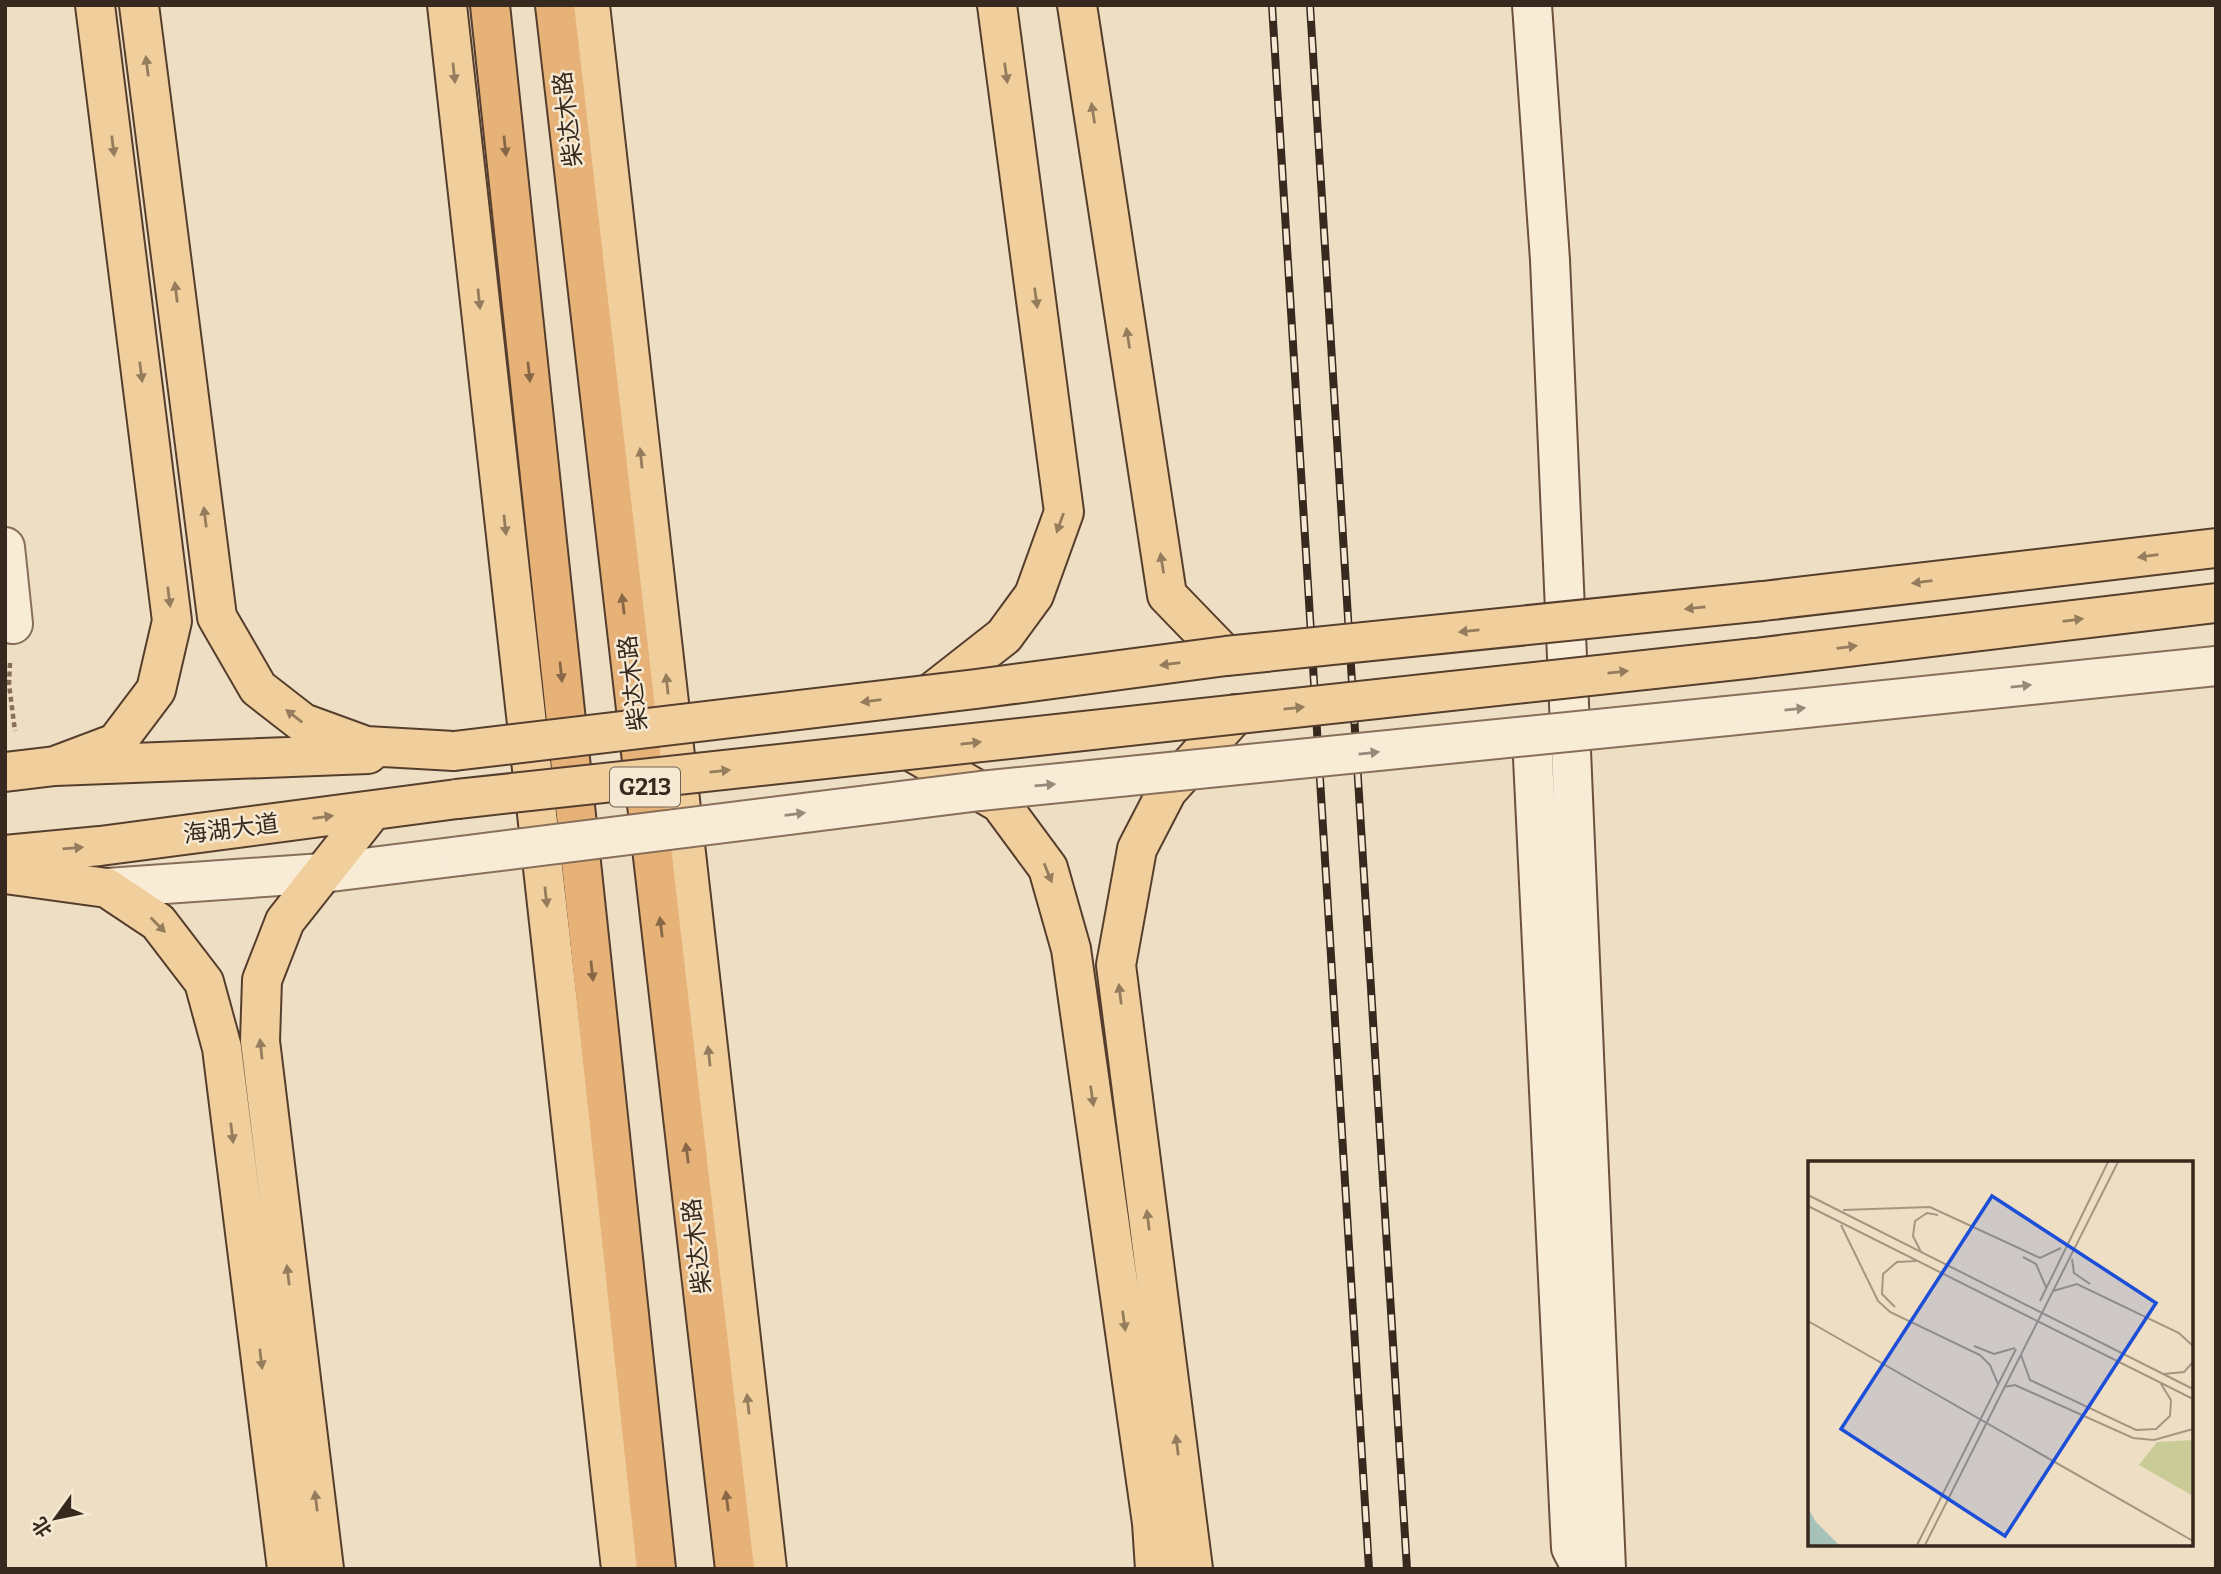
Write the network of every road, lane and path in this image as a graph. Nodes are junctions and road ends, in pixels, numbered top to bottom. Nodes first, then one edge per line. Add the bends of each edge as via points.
1 (95, 5) edge
2 (139, 5) edge
3 (447, 5) edge
4 (490, 5) edge
5 (555, 5) edge
6 (590, 5) edge
7 (997, 5) edge
8 (1077, 5) edge
9 (1532, 5) edge
10 (5, 547) edge
11 (2216, 548) edge
12 (2216, 603) edge
13 (13, 624) joint
14 (1226, 656) junction
15 (2216, 666) edge
16 (930, 694) junction
17 (1236, 714) junction
18 (1532, 737) junction
19 (909, 750) junction
20 (454, 751) junction
21 (27, 769) edge
22 (1183, 773) junction
23 (980, 792) junction
24 (372, 811) junction
25 (5, 855) edge
26 (323, 873) junction
27 (5, 874) edge
28 (107, 888) junction
29 (1169, 1518) junction
30 (287, 1569) edge
31 (324, 1569) edge
32 (621, 1569) edge
33 (656, 1569) edge
34 (734, 1569) edge
35 (767, 1569) edge
36 (1155, 1569) edge
37 (1193, 1569) edge
38 (1582, 1569) edge
39 (1606, 1569) edge

1 -> 21 main road via 172,621 156,690 116,743
20 -> 2 main road via 366,746 303,723 258,688 218,617
3 -> 32 main road
4 -> 33 highway, G213
34 -> 5 highway, 柴达木路 / G213
35 -> 6 main road
7 -> 16 main road via 1064,512 1034,595 1004,636
14 -> 8 main road via 1167,595
9 - 39 main road via 1551,274
10 - 13 main road
11 -> 14 main road, bridge via 1763,601
17 -> 12 main road, 海湖大道, bridge
13 - 21 path via 9,684
14 -> 16 main road, bridge
18 -> 15 main road, bridge
16 -> 20 main road, bridge
19 -> 17 main road, 海湖大道, bridge
17 - 22 main road, bridge
22 -> 18 main road, bridge
18 - 38 main road via 1571,1548
19 - 23 main road, bridge
24 -> 19 main road, 海湖大道, bridge
20 - 21 main road
23 -> 22 main road, bridge
29 -> 22 main road via 1116,965 1137,849 1167,791
26 -> 23 main road, bridge
23 -> 29 main road via 1000,803 1048,868 1071,949
25 -> 24 main road, 海湖大道
24 - 26 main road
26 - 28 main road
31 -> 26 main road via 260,1041 262,980 285,921
27 - 28 main road
28 -> 30 main road via 158,922 204,982 222,1048
29 - 36 main road
29 - 37 main road

